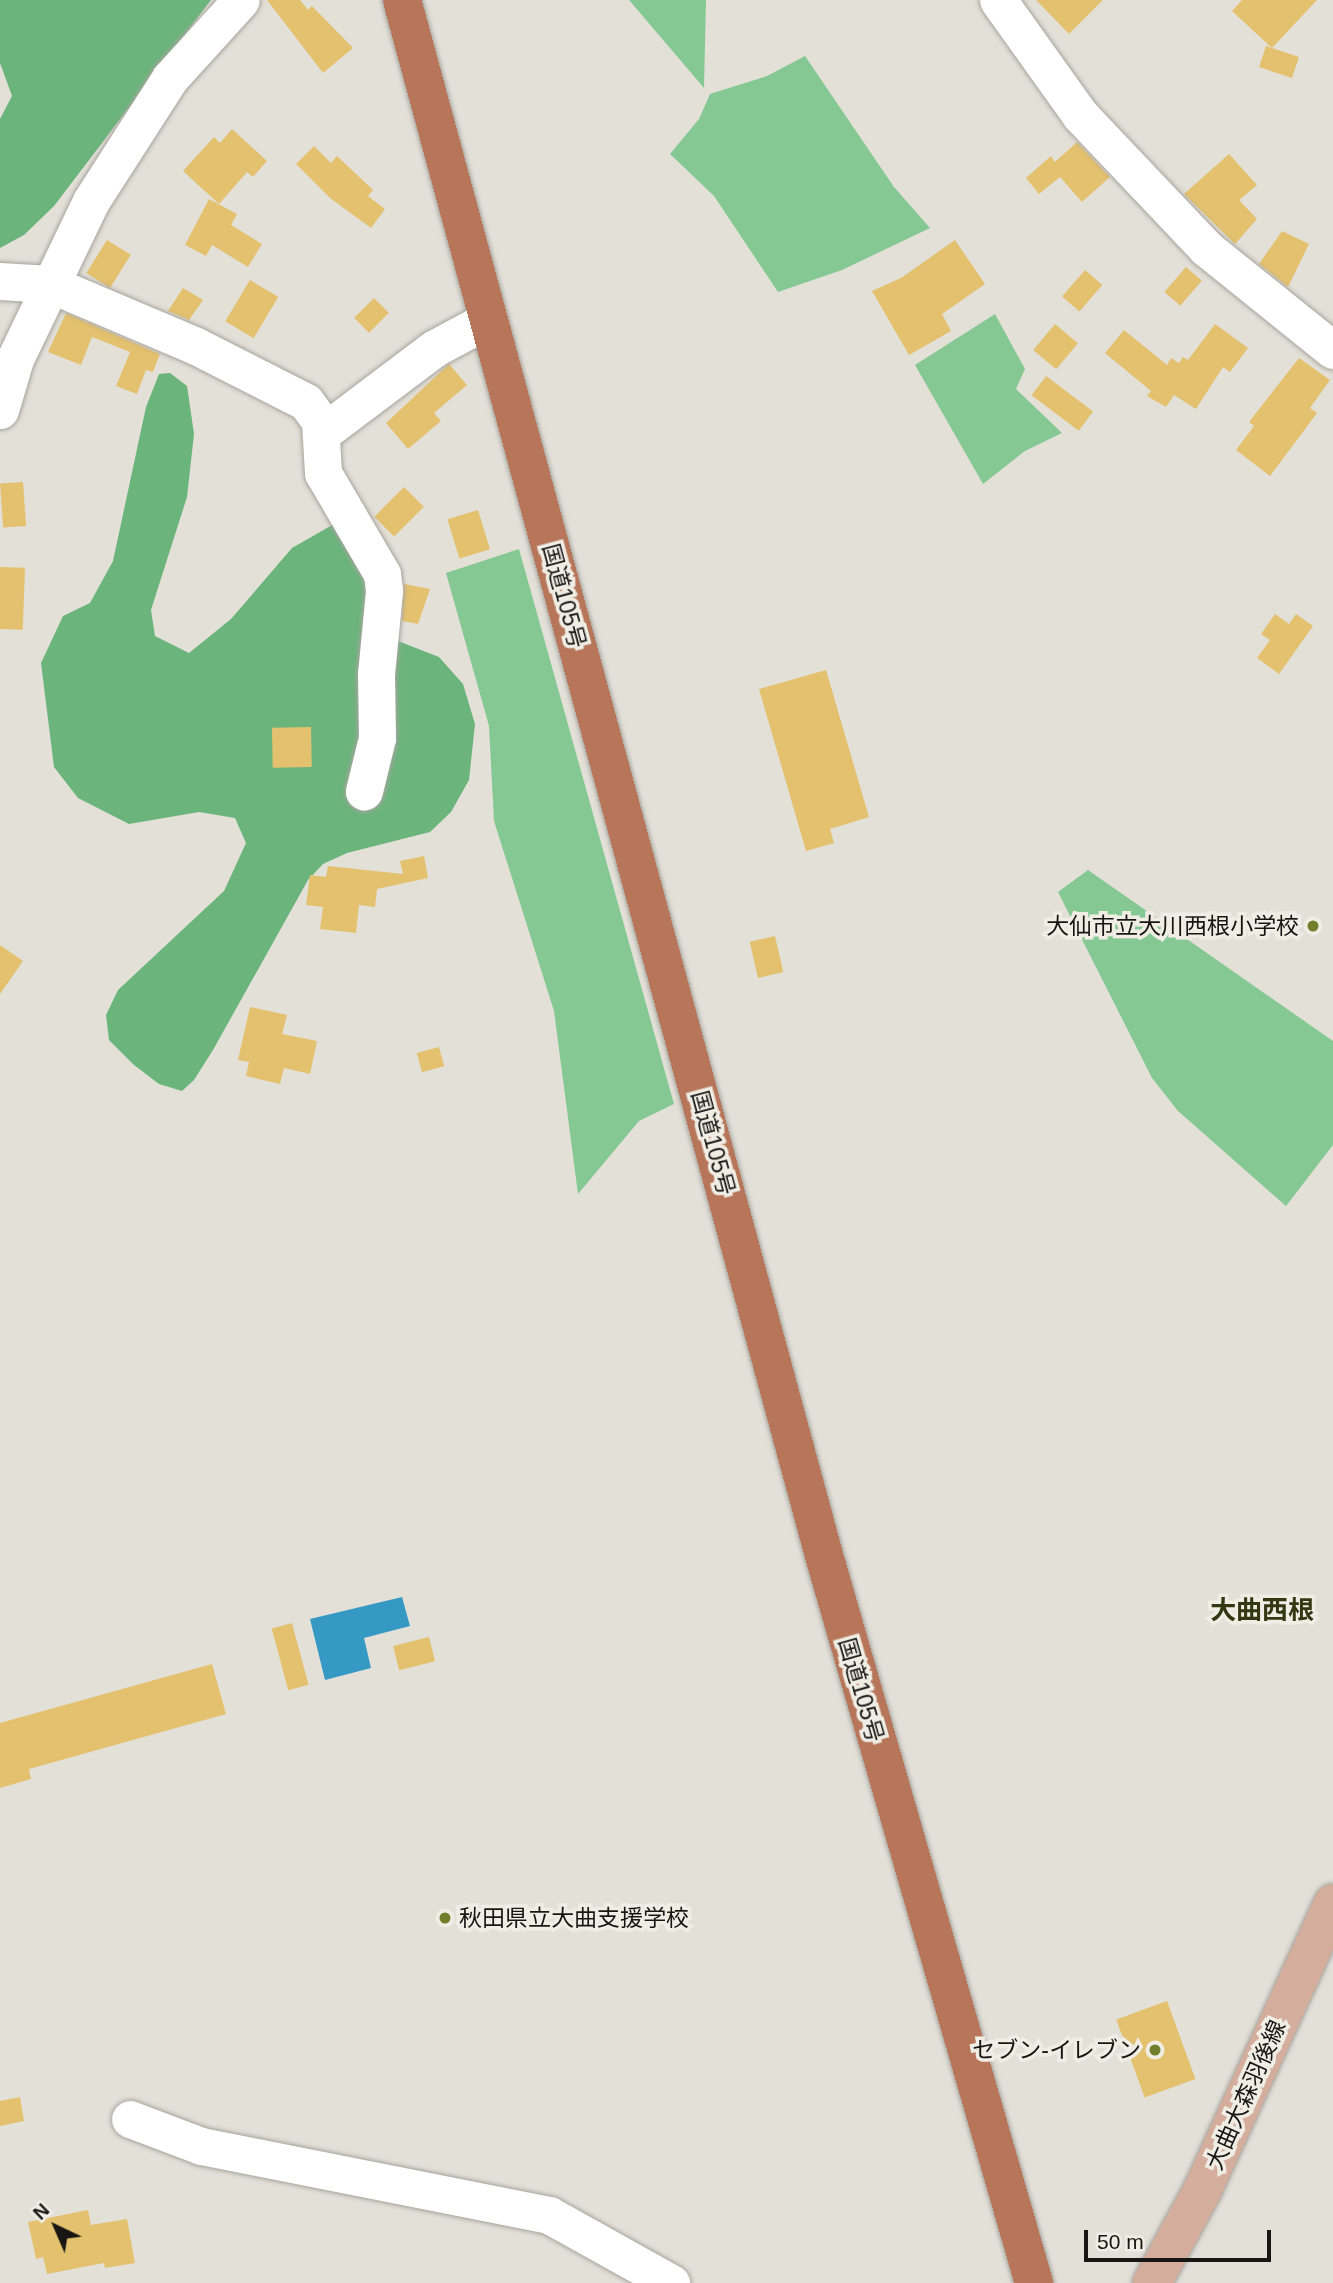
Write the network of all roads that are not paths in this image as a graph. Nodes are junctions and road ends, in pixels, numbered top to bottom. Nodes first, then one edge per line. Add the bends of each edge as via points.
1 (241, 0) edge
2 (402, 0) edge
3 (998, 0) edge
4 (0, 281) edge
5 (50, 284) junction
6 (489, 319) junction
7 (1333, 350) edge
8 (0, 410) edge
9 (322, 433) junction
10 (364, 791) dead end
11 (1333, 1903) edge
12 (130, 2119) dead end
13 (671, 2283) edge
14 (1034, 2283) edge
15 (1152, 2283) edge

1 - 5 street via 170,78 91,201
2 - 6 highway, 国道105号
3 - 7 street via 1080,115 1206,248
4 - 5 street
5 - 8 street via 15,359
5 - 9 street via 196,346 306,402 320,421
6 - 9 street via 435,348
6 - 14 highway, 国道105号 via 823,1552
9 - 10 street via 323,472 382,574 384,591 376,674 377,738
11 - 15 main road, 大曲大森羽後線 via 1202,2191
12 - 13 street via 201,2146 502,2202 549,2216

